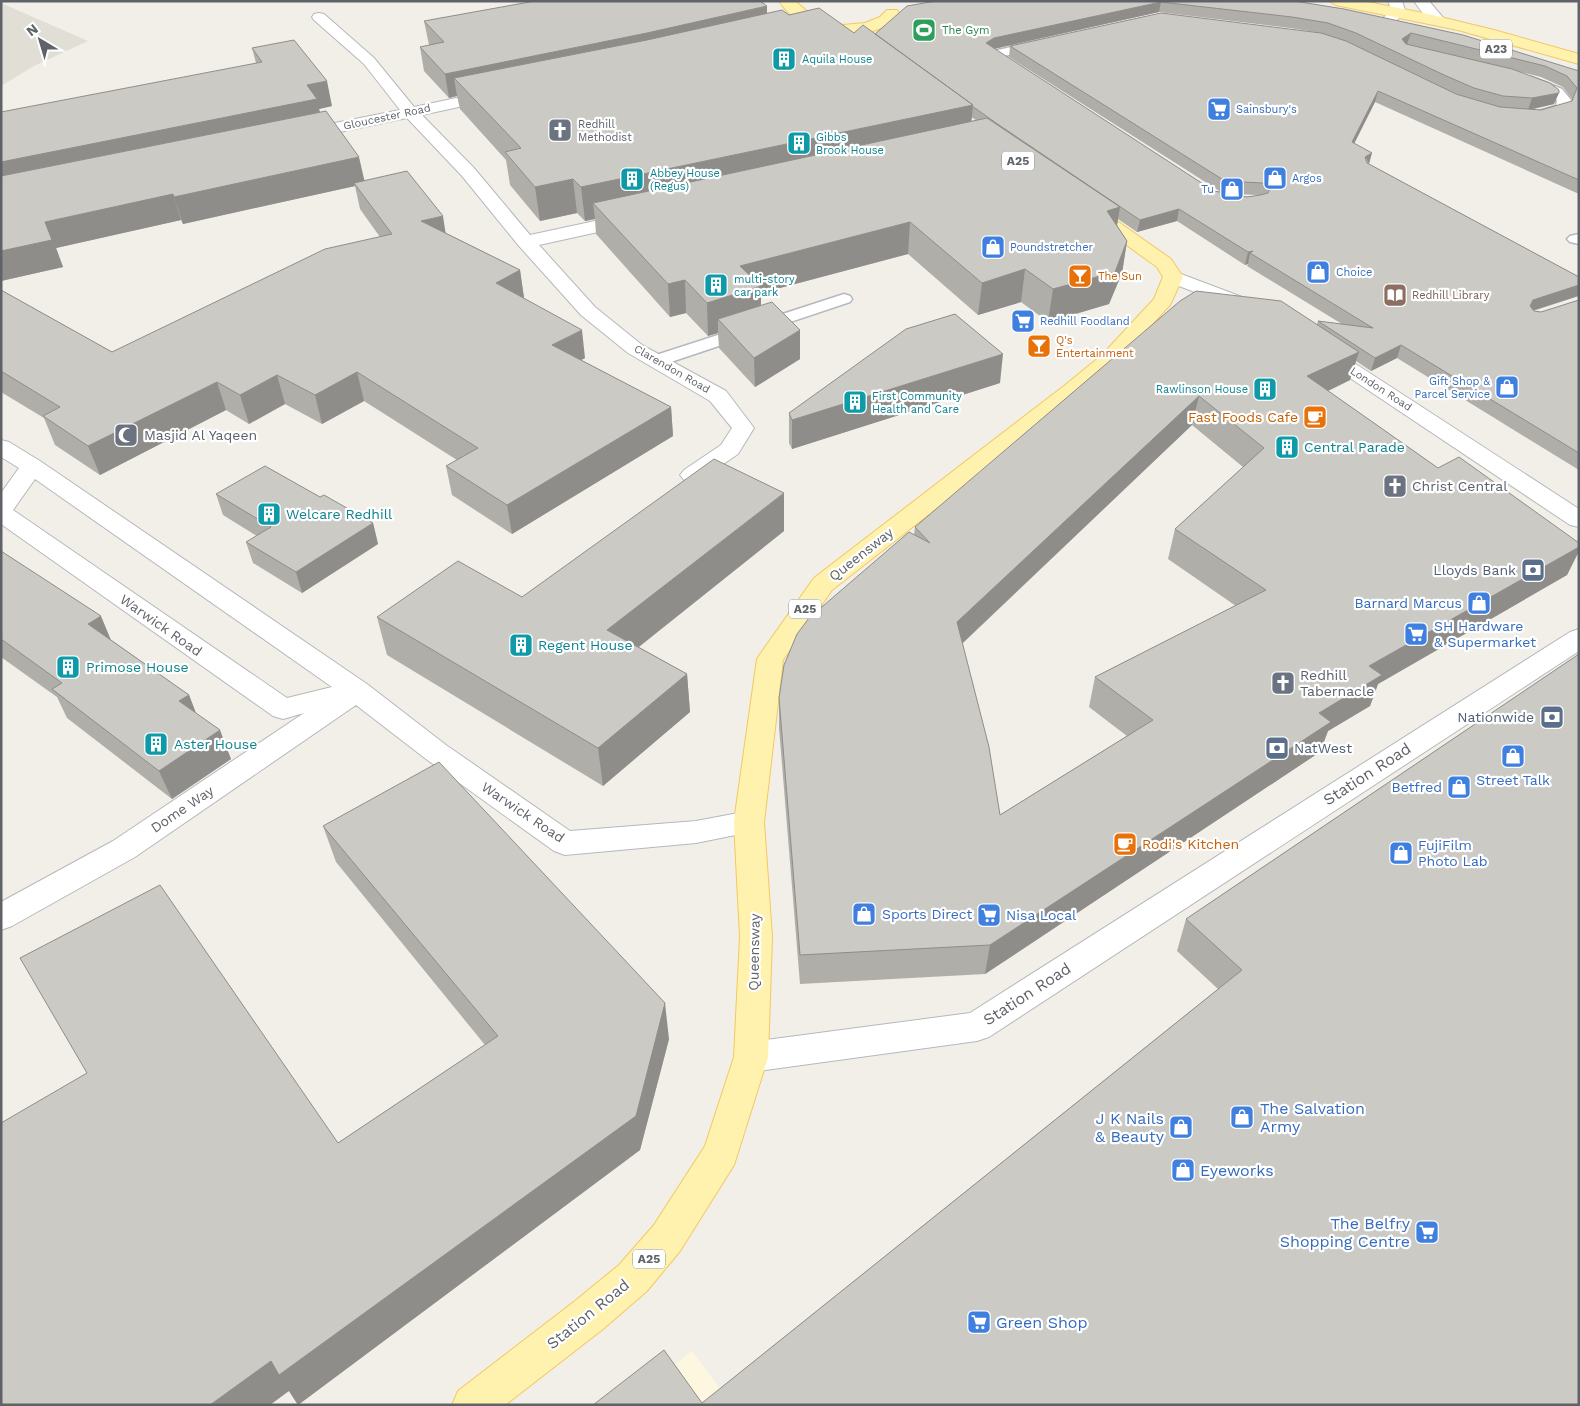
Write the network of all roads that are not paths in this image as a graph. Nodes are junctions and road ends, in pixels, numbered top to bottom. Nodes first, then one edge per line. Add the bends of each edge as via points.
1 (786, 1) edge
2 (1336, 1) edge
3 (1421, 1) edge
4 (888, 7) edge
5 (909, 9) edge
6 (1322, 10) edge
7 (1391, 16) edge
8 (320, 17) dead end
9 (800, 18) edge
10 (1438, 20) junction
11 (832, 28) joint
12 (1048, 43) edge
13 (1579, 59) edge
14 (1020, 72) edge
15 (1579, 75) edge
16 (1517, 78) edge
17 (506, 93) edge
18 (410, 112) junction
19 (1525, 117) edge
20 (284, 138) edge
21 (1075, 200) edge
22 (650, 215) edge
23 (526, 242) junction
24 (1173, 277) junction
25 (844, 299) dead end
26 (1269, 316) edge
27 (1302, 337) edge
28 (656, 361) junction
29 (1, 447) edge
30 (32, 466) junction
31 (692, 475) edge
32 (1, 512) edge
33 (1579, 520) edge
34 (1579, 638) edge
35 (357, 691) junction
36 (749, 822) junction
37 (1, 917) edge
38 (751, 1057) junction
39 (472, 1405) edge

1 - 9 main road
2 - 7 main road, A23
3 - 10 street
4 - 5 main road
4 - 11 main road via 889,19 860,36
6 - 7 main road, A23
7 - 10 main road, A23
7 - 15 main road, A23
8 - 18 street, Clarendon Road via 369,61
9 - 11 street
10 - 13 main road, A23
12 - 14 lane via 993,55
16 - 19 lane via 1536,82 1557,92 1564,100 1562,108 1548,114
17 - 18 street, Gloucester Road
18 - 20 street, Gloucester Road
18 - 23 street, Clarendon Road via 468,172
21 - 24 main road via 1164,263
22 - 23 street
23 - 28 street, Clarendon Road via 588,311 635,349
24 - 26 street via 1261,310
24 - 36 main road, Queensway / A25 via 1163,300 1109,359 1080,385 823,584 770,659
25 - 28 lane
27 - 33 street, London Road
28 - 31 street, Clarendon Road via 718,396 743,428 730,449
29 - 30 street, Warwick Road
30 - 32 street, Warwick Road
30 - 35 street, Warwick Road
32 - 35 street, Warwick Road via 283,710
34 - 38 street, Station Road via 978,1026
35 - 36 street, Warwick Road via 436,752 565,843 696,832
35 - 37 street, Dome Way via 124,849
36 - 38 main road, Queensway / A25 via 756,937
38 - 39 main road, Station Road / A25 via 721,1153 667,1238 633,1278

